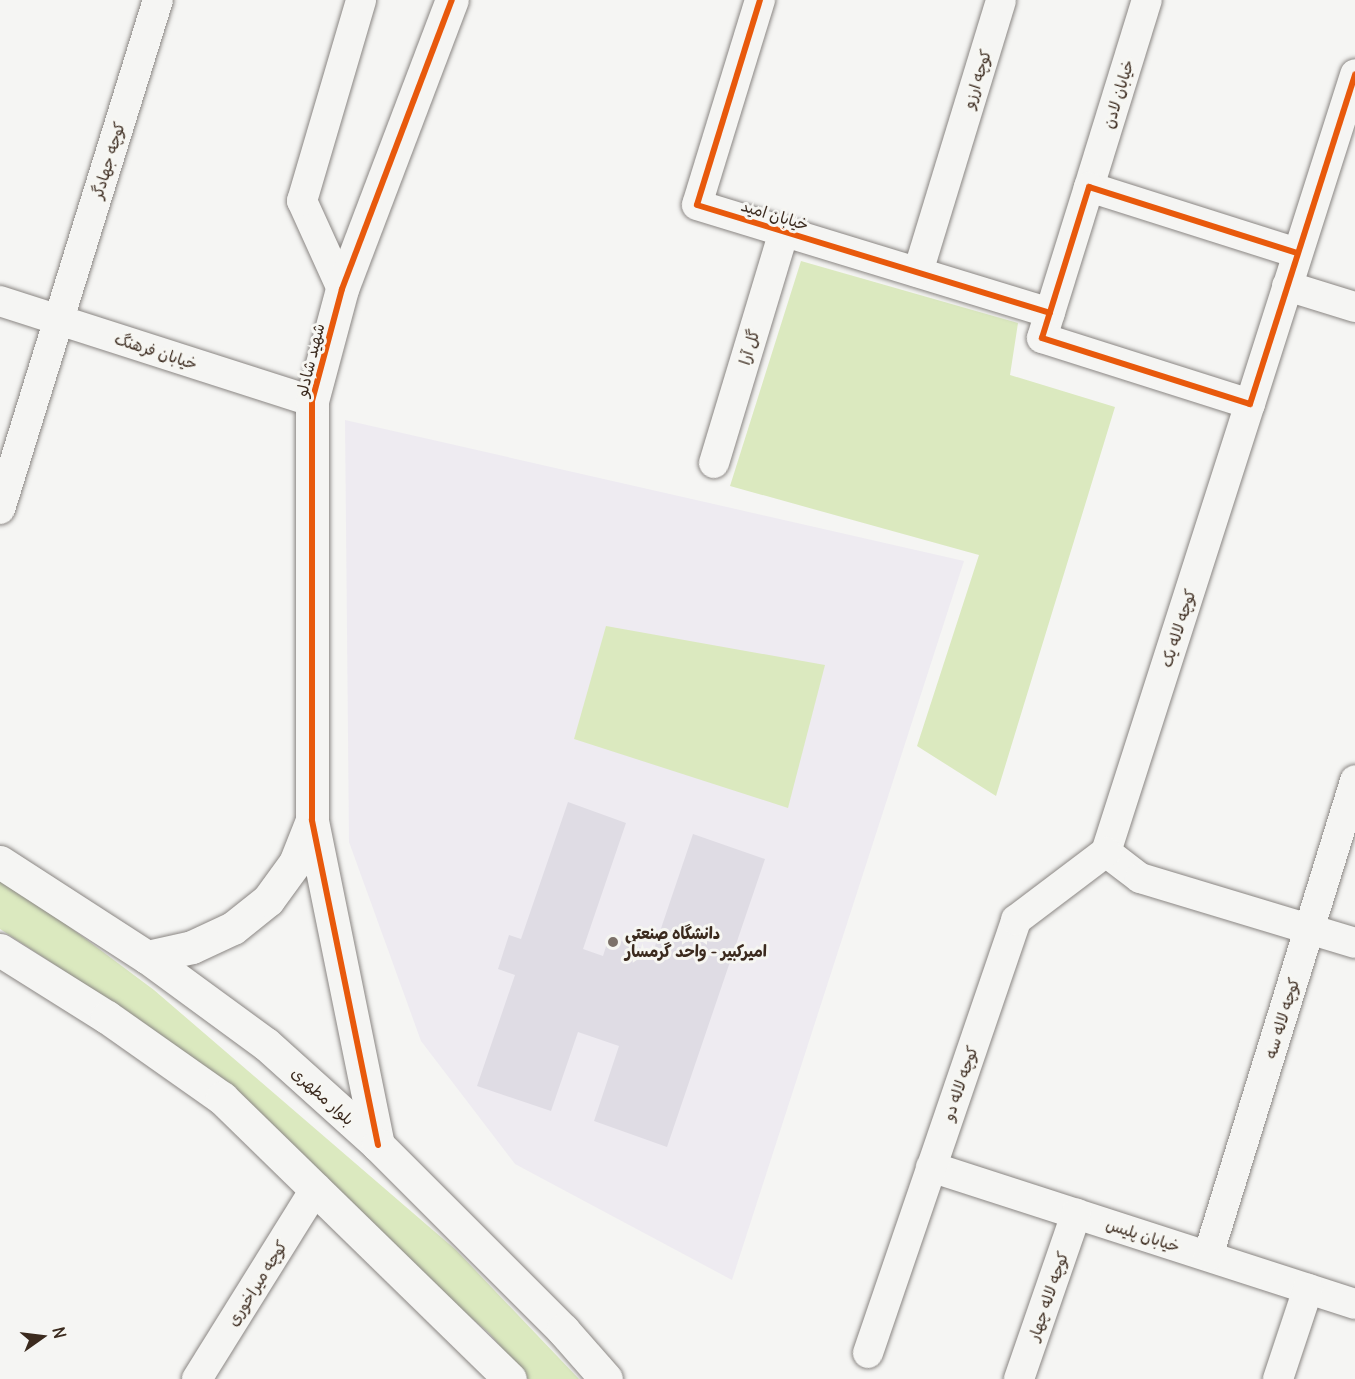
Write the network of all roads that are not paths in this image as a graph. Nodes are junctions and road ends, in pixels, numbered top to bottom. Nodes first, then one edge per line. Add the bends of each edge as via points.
1 (158, 0) edge
2 (361, 0) edge
3 (452, 0) edge
4 (760, 0) edge
5 (1001, 0) edge
6 (1146, 0) edge
7 (1355, 75) edge
8 (1089, 187) junction
9 (784, 231) junction
10 (1297, 253) junction
11 (918, 272) junction
12 (1287, 286) junction
13 (342, 289) junction
14 (0, 301) edge
15 (1355, 307) edge
16 (1050, 313) junction
17 (59, 320) junction
18 (312, 401) junction
19 (1250, 404) junction
20 (714, 463) dead end
21 (0, 509) edge
22 (1355, 780) edge
23 (312, 820) junction
24 (1106, 852) junction
25 (0, 862) edge
26 (1309, 929) junction
27 (1355, 943) edge
28 (0, 950) edge
29 (147, 957) junction
30 (378, 1145) junction
31 (931, 1167) junction
32 (316, 1188) junction
33 (1076, 1214) junction
34 (1208, 1256) junction
35 (1308, 1289) junction
36 (1355, 1304) edge
37 (868, 1353) dead end
38 (197, 1379) edge
39 (510, 1379) edge
40 (606, 1379) edge
41 (1019, 1379) edge
42 (1278, 1379) edge

1 - 17 street, کوچه جهادگر
2 - 13 street via 302,201
3 - 13 main road, شهید شادلو
4 - 9 street, خیابان امید via 698,205
5 - 11 street, کوچه ارزو
6 - 8 street, خیابان لادن
7 - 10 street, کوچه لاله یک
8 - 10 street
8 - 16 street, خیابان لادن
9 - 11 street, خیابان امید
9 - 20 street, گل آرا
10 - 12 street, کوچه لاله یک
11 - 16 street, خیابان امید
12 - 15 street
12 - 19 street, کوچه لاله یک
13 - 18 main road, شهید شادلو
14 - 17 street, خیابان فرهنگ
16 - 19 street, خیابان لادن via 1042,338
17 - 18 street, خیابان فرهنگ
17 - 21 street, کوچه جهادگر
18 - 23 main road, شهید شادلو
19 - 24 street, کوچه لاله یک
22 - 26 street, کوچه لاله سه
23 - 29 main road via 295,863 268,900 233,928 192,947
23 - 30 main road
24 - 26 street via 1140,878
24 - 31 street, کوچه لاله دو via 1016,920
25 - 29 main road, بلوار مطهری
26 - 27 street
26 - 34 street, کوچه لاله سه
28 - 32 main road via 107,1017 222,1098
29 - 30 main road, بلوار مطهری via 266,1044
30 - 40 main road, بلوار مطهری via 563,1330
31 - 33 street, خیابان پلیس
31 - 37 street, کوچه لاله دو
32 - 38 street, کوچه میراخوری
32 - 39 main road
33 - 34 street, خیابان پلیس
33 - 41 street, کوچه لاله چهار
34 - 35 street, خیابان پلیس
35 - 36 street, خیابان پلیس
35 - 42 street

